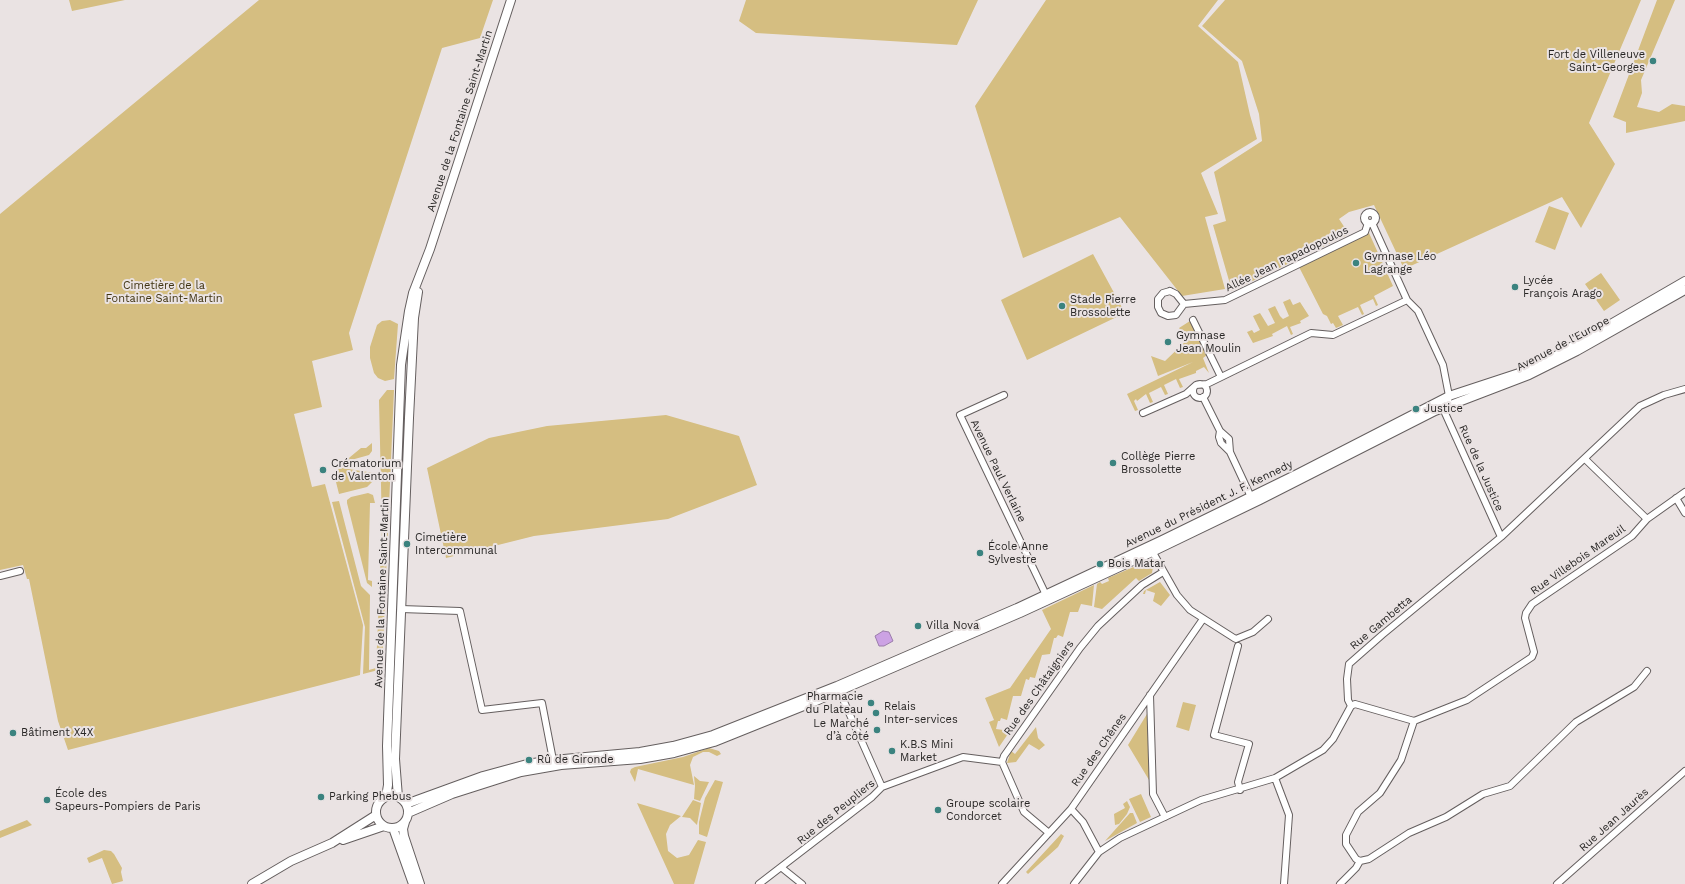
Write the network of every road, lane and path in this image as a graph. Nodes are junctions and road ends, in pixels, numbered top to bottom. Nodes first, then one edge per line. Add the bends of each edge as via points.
1 (511, 0) edge
2 (430, 249) junction
3 (1685, 281) edge
4 (1685, 290) edge
5 (1407, 300) junction
6 (1184, 304) junction
7 (1193, 320) dead end
8 (1221, 377) junction
9 (1199, 385) junction
10 (401, 386) junction
11 (1685, 389) edge
12 (1186, 394) junction
13 (1004, 395) dead end
14 (1195, 395) junction
15 (1449, 396) junction
16 (1204, 397) junction
17 (1446, 406) junction
18 (1143, 413) dead end
19 (409, 418) junction
20 (1220, 431) junction
21 (1230, 452) junction
22 (1585, 459) junction
23 (1685, 492) edge
24 (1251, 497) junction
25 (1676, 498) junction
26 (1685, 513) edge
27 (1647, 519) junction
28 (1501, 537) junction
29 (1151, 549) junction
30 (20, 571) dead end
31 (1163, 572) junction
32 (394, 573) junction
33 (403, 573) junction
34 (0, 576) edge
35 (1047, 597) junction
36 (397, 609) junction
37 (1203, 619) junction
38 (1268, 619) dead end
39 (1238, 646) dead end
40 (1647, 671) dead end
41 (838, 688) junction
42 (1150, 696) junction
43 (1351, 706) junction
44 (1414, 720) junction
45 (553, 760) junction
46 (1002, 762) junction
47 (1685, 771) edge
48 (1275, 778) junction
49 (882, 787) junction
50 (1240, 790) junction
51 (398, 797) junction
52 (386, 798) junction
53 (406, 804) junction
54 (1071, 809) junction
55 (408, 813) junction
56 (376, 815) junction
57 (1164, 817) junction
58 (405, 822) junction
59 (384, 826) junction
60 (393, 828) junction
61 (1050, 833) junction
62 (332, 843) junction
63 (1100, 852) junction
64 (1360, 861) junction
65 (782, 868) junction
66 (252, 884) edge
67 (413, 884) edge
68 (420, 884) edge
69 (759, 884) edge
70 (802, 884) edge
71 (1002, 884) edge
72 (1074, 884) edge
73 (1284, 884) edge
74 (1340, 884) edge
75 (1557, 884) edge

1 - 2 main road, Avenue de la Fontaine Saint-Martin
2 - 10 main road, Avenue de la Fontaine Saint-Martin via 411,302
2 - 19 main road, Avenue de la Fontaine Saint-Martin via 415,308
3 - 15 main road, Avenue de l'Europe via 1552,358 1522,372
4 - 17 main road, Avenue de l'Europe via 1529,376
5 - 6 street, Allée Jean Papadopoulos via 1370,223 1365,232 1225,300
5 - 8 street via 1333,335 1311,334
5 - 15 street via 1418,311 1443,365
6 - 6 street via 1170,291 1163,293 1158,299 1158,307 1168,316 1176,315
7 - 8 street
8 - 9 street
9 - 12 street
9 - 14 street via 1195,388
9 - 16 street via 1207,390
10 - 19 main road via 408,390
10 - 32 main road, Avenue de la Fontaine Saint-Martin
11 - 22 street, Rue Gambetta via 1664,394 1640,406
12 - 14 street
12 - 18 street
13 - 35 street, Avenue Paul Verlaine via 960,415
14 - 16 street via 1199,398
15 - 17 street
15 - 24 main road, Avenue du Président J. F. Kennedy
16 - 20 street
17 - 28 street, Rue de la Justice via 1445,413
17 - 29 main road, Avenue du Président J. F. Kennedy via 1260,500
19 - 33 main road, Avenue de la Fontaine Saint-Martin
20 - 21 street via 1229,439
20 - 21 street via 1220,443
21 - 24 street
22 - 27 street
22 - 28 street, Rue Gambetta
23 - 25 street, Rue Villebois Mareuil
24 - 29 main road, Avenue du Président J. F. Kennedy
25 - 26 street
25 - 27 street, Rue Villebois Mareuil
27 - 44 street, Rue Villebois Mareuil via 1632,536 1528,608 1526,625 1534,652 1532,657 1467,700
28 - 43 street, Rue Gambetta via 1349,664 1347,679 1348,700
29 - 31 street
29 - 35 main road, Avenue du Président J. F. Kennedy
30 - 34 street
31 - 37 street via 1185,605
31 - 46 street, Rue des Châtaigniers via 1142,585 1098,626 1012,744
32 - 33 main road
32 - 36 main road, Avenue de la Fontaine Saint-Martin
33 - 36 main road, Avenue de la Fontaine Saint-Martin
35 - 41 main road, Avenue du Président J. F. Kennedy via 874,677
36 - 45 street via 460,611 482,710 542,703
36 - 51 main road, Avenue de la Fontaine Saint-Martin via 395,759
36 - 52 main road, Avenue de la Fontaine Saint-Martin via 387,746
37 - 38 street via 1236,639 1253,632
37 - 42 street, Rue des Chênes
39 - 50 street via 1214,735 1249,744 1238,782
40 - 64 street via 1634,687 1576,722 1510,786 1483,794 1446,817 1409,833 1369,860
41 - 45 main road, Avenue du Président J. F. Kennedy via 713,735 673,746 640,752
41 - 49 street
41 - 55 main road, Avenue du Président J. F. Kennedy via 714,742 674,753 561,765 521,772 452,794
42 - 54 street, Rue des Chênes
42 - 57 street via 1153,794
43 - 44 street via 1355,704
43 - 48 street via 1323,750
44 - 64 street via 1402,760 1380,793 1358,812 1346,835 1346,844
45 - 53 main road, Avenue du Président J. F. Kennedy via 483,776
46 - 49 street, Rue des Peupliers via 963,757
46 - 61 street via 1024,812
47 - 75 street, Rue Jean Jaurès
48 - 50 street
48 - 73 street via 1289,814
49 - 65 street, Rue des Peupliers
50 - 57 street via 1201,800
51 - 52 main road
51 - 53 main road
52 - 56 main road via 377,807
53 - 55 main road
54 - 61 street, Rue des Chênes
54 - 63 street via 1083,822
55 - 58 main road
56 - 59 main road
56 - 62 main road
57 - 63 street via 1120,838
58 - 60 main road
58 - 68 main road via 404,836
59 - 60 main road
59 - 62 main road
60 - 67 main road
61 - 71 street, Rue des Chênes
62 - 66 main road
63 - 72 street
64 - 74 street
65 - 69 street, Rue des Peupliers
65 - 70 street

